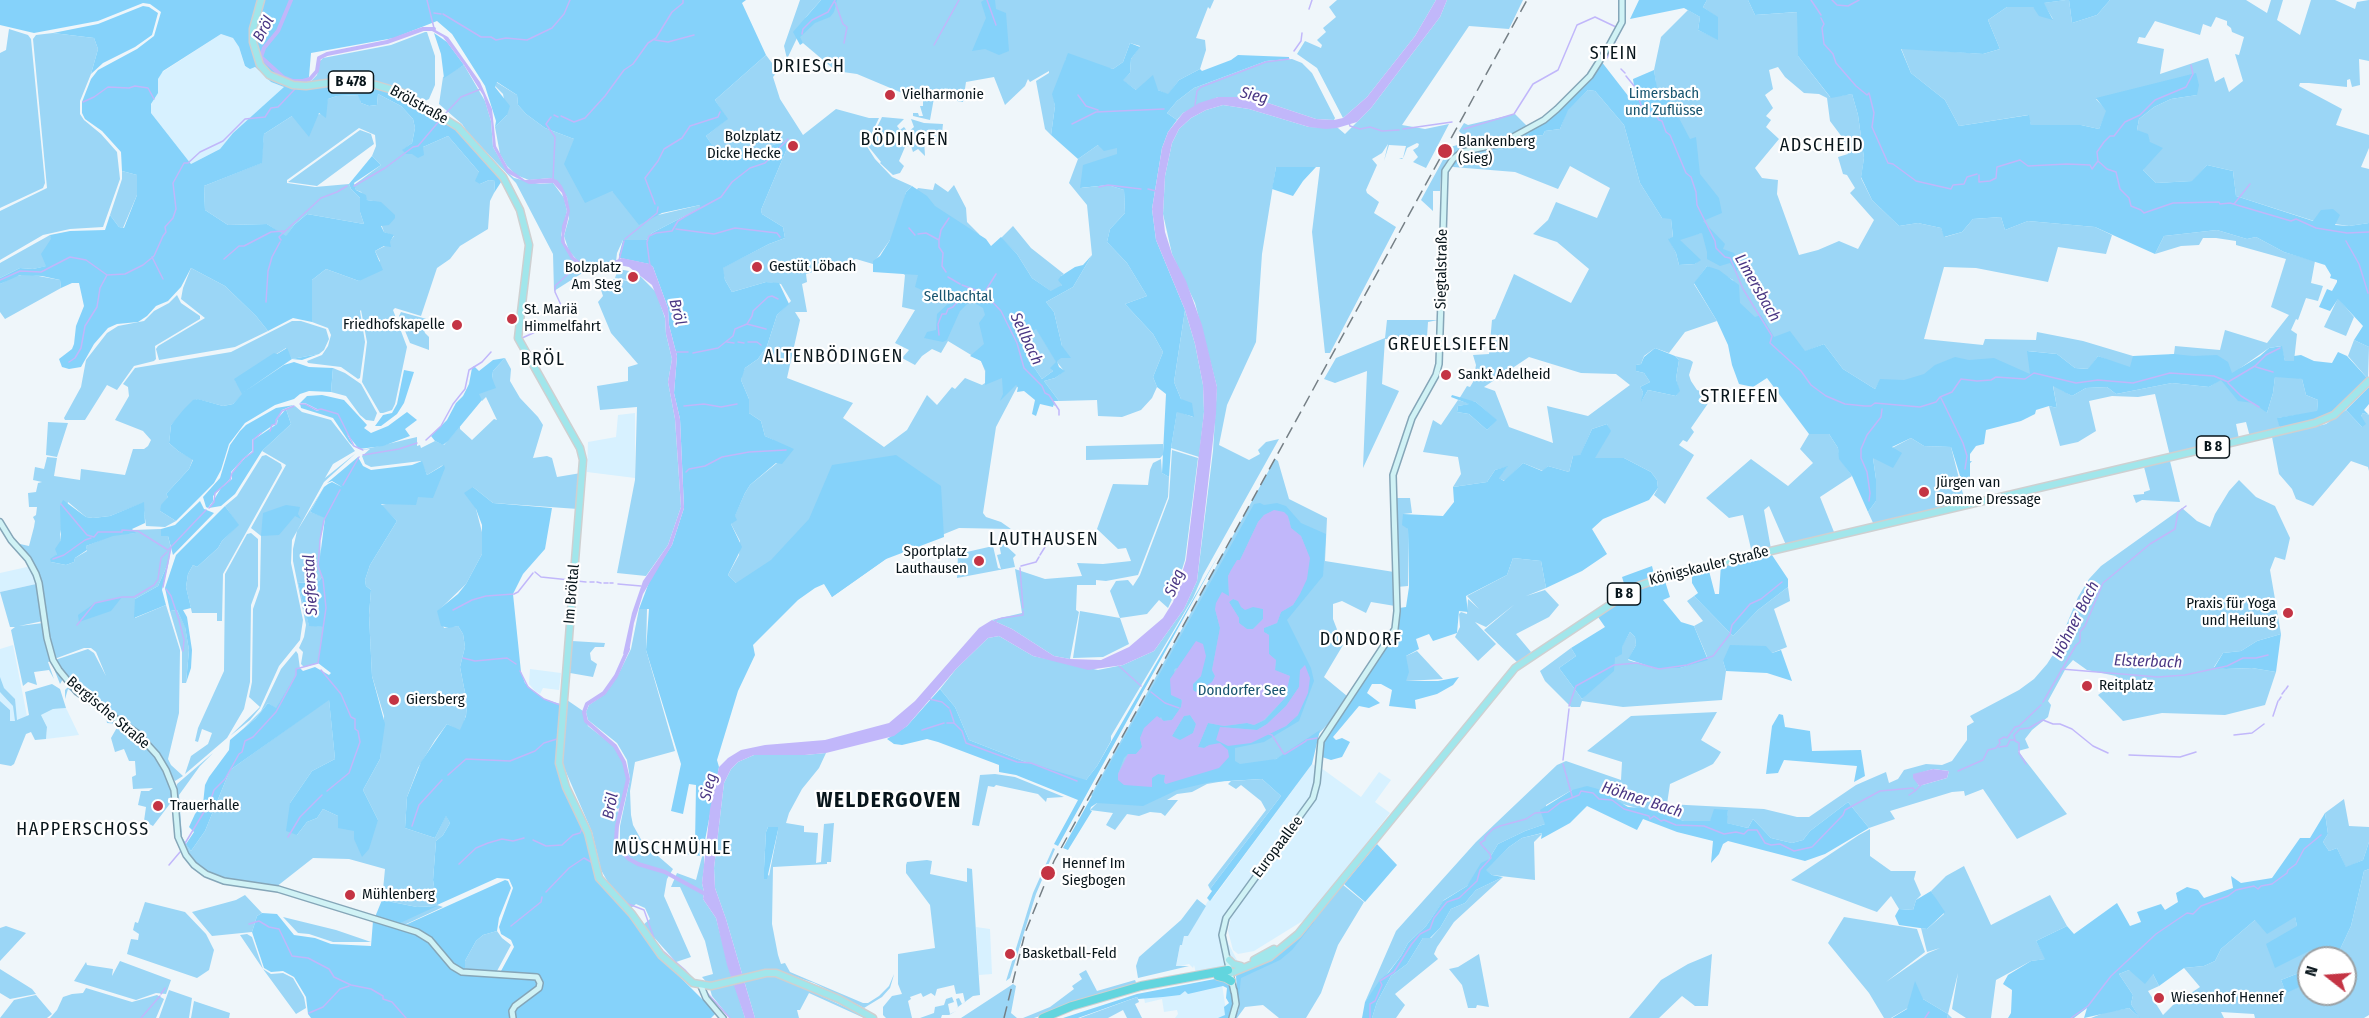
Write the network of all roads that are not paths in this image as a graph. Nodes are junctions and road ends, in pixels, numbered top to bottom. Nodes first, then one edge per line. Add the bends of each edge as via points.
1 (261, 0) edge
2 (1623, 1) edge
3 (493, 164) joint
4 (2369, 381) edge
5 (0, 522) edge
6 (1319, 747) joint
7 (1305, 925) junction
8 (1227, 959) junction
9 (1244, 967) junction
10 (1230, 973) junction
11 (1217, 974) junction
12 (701, 986) junction
13 (513, 1018) edge
14 (723, 1018) edge
15 (873, 1018) edge
16 (1043, 1018) edge
17 (1056, 1018) edge
18 (1232, 1018) edge

1 - 3 main road, Brölstraße / B 478 via 253,42 260,65 269,75 293,85 341,81 390,87 458,128
2 - 6 main road, Siegtalstraße via 1622,22 1609,46 1590,76 1557,109 1502,143 1462,152 1445,171 1439,364 1415,409 1393,482 1395,629
3 - 12 main road, Im Bröltal / B 478 via 511,189 529,245 519,341 580,448 583,460 558,751 560,771 588,833 599,878 632,914 661,955
4 - 7 main road, Königskauler Straße / B 8 via 2334,415 2316,423 1647,581 1516,666
5 - 13 main road, Bergische Straße via 36,574 47,638 59,670 77,692 137,733 166,770 174,790 178,837 194,865 224,881 279,889 425,936 462,972 537,977 539,988 514,1007
6 - 8 main road, Europaallee via 1313,798 1228,914 1222,929
7 - 9 main road, Königskauler Straße / B 8 via 1289,940
7 - 9 main road, Königskauler Straße / B 8 via 1282,949
8 - 9 main road
8 - 10 main road, Europaallee
8 - 11 main road
9 - 10 main road, B 8
10 - 11 highway
10 - 11 highway via 1226,978
10 - 18 main road, Europaallee via 1236,1004
11 - 16 highway via 1141,986
11 - 17 highway via 1126,994
12 - 14 main road
12 - 15 main road via 762,974 781,975

